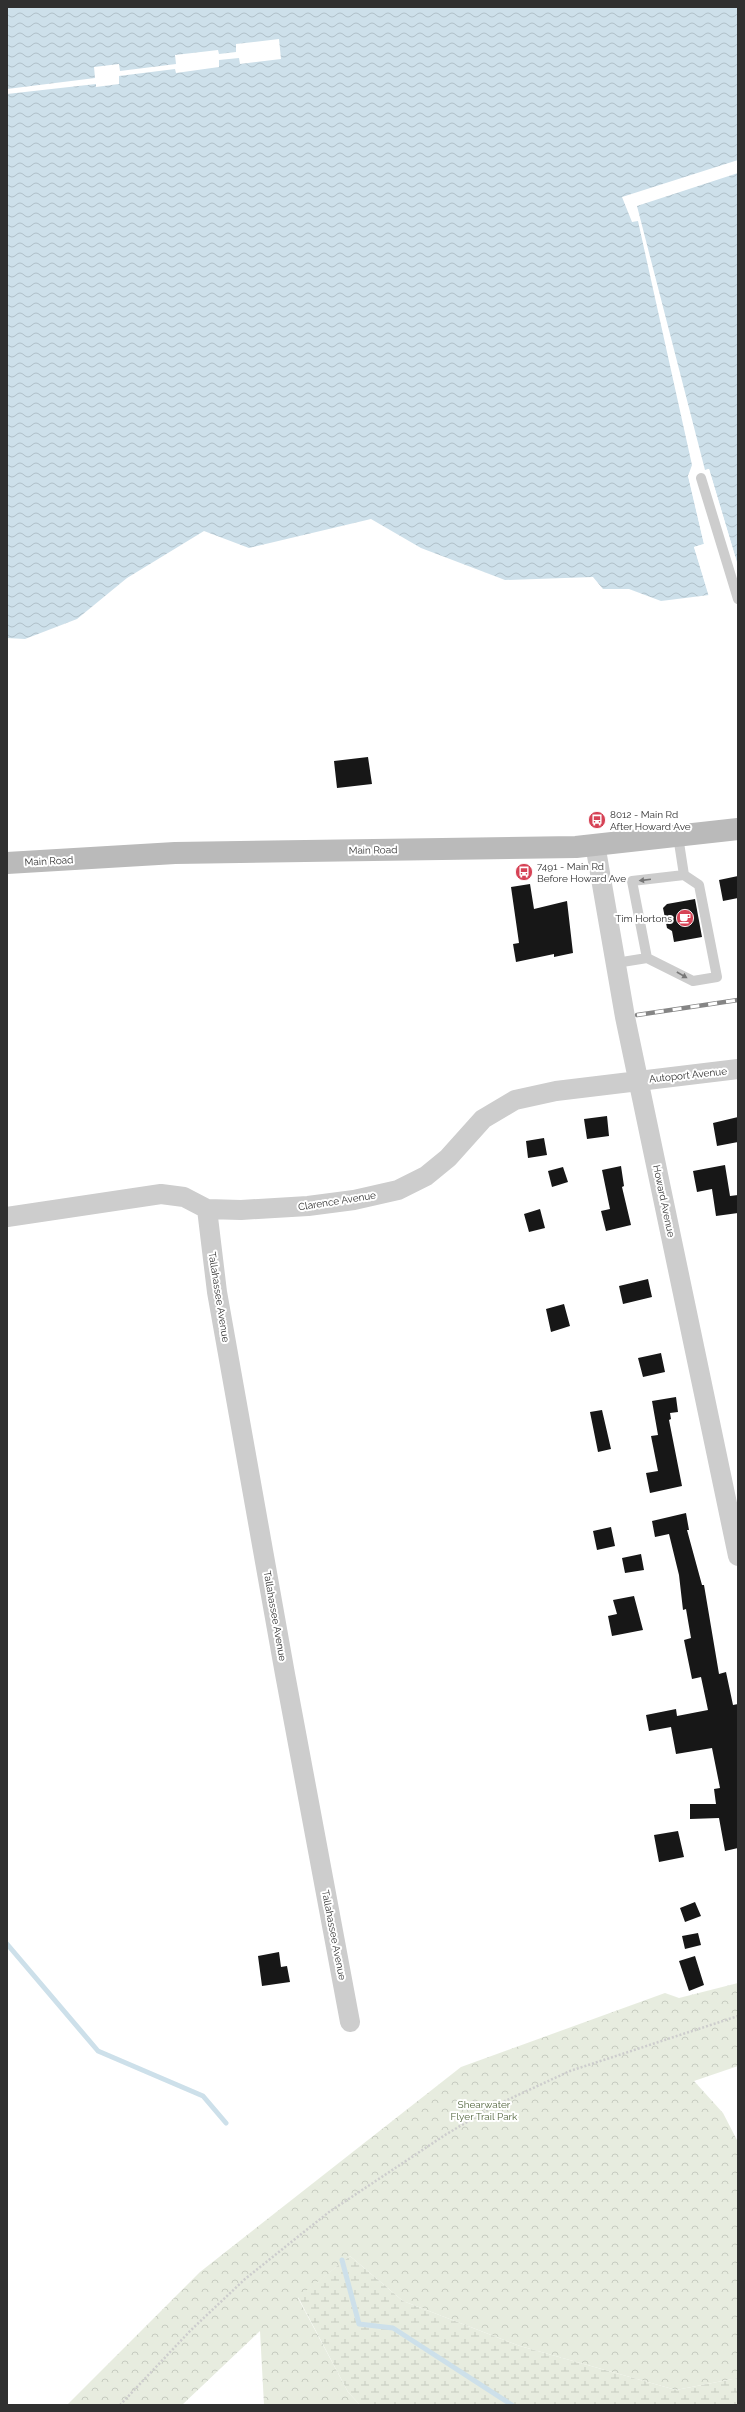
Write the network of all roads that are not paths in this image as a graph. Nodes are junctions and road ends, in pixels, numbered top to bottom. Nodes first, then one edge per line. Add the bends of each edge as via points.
1 (701, 478) dead end
2 (738, 599) edge
3 (738, 829) edge
4 (678, 836) junction
5 (595, 844) junction
6 (7, 863) edge
7 (684, 875) junction
8 (647, 958) junction
9 (616, 963) junction
10 (738, 1069) edge
11 (638, 1080) junction
12 (207, 1209) junction
13 (7, 1217) edge
14 (738, 1556) edge
15 (350, 2022) dead end

1 - 2 lane
3 - 4 main road, Main Road
4 - 5 main road, Main Road
4 - 7 lane
5 - 6 main road, Main Road via 569,847 175,853
5 - 9 street, Howard Avenue
7 -> 8 lane via 632,881
8 -> 7 lane via 693,981 717,977 699,885
8 - 9 lane
9 - 11 street, Howard Avenue
10 - 11 street, Autoport Avenue
11 - 12 street, Clarence Avenue via 556,1091 515,1100 483,1118 433,1171 416,1182 391,1192 308,1206 241,1210
11 - 14 street, Howard Avenue
12 - 13 street, Clarence Avenue via 184,1197 161,1194
12 - 15 street, Tallahassee Avenue via 217,1292

